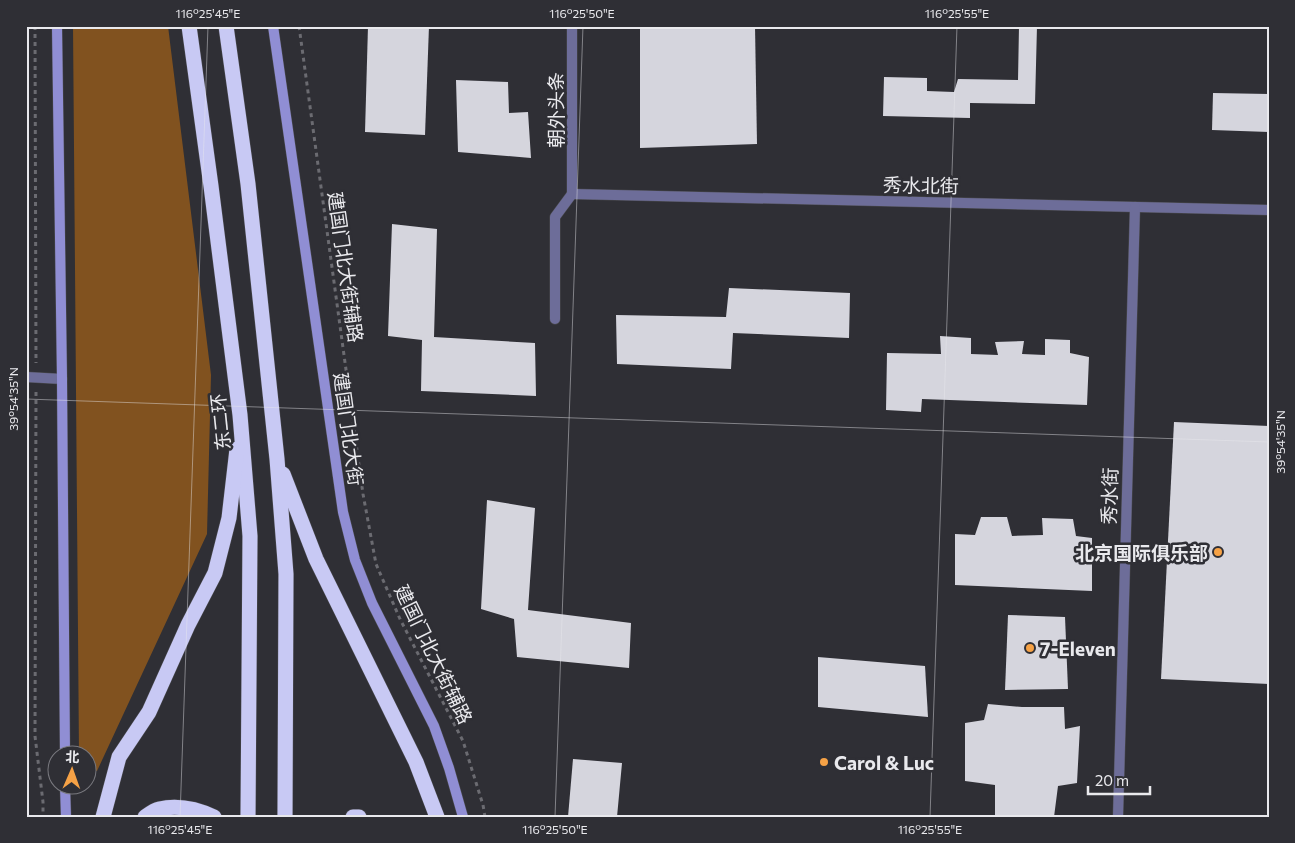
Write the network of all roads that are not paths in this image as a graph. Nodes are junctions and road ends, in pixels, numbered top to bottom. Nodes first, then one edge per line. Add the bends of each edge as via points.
1 (57, 26) edge
2 (189, 26) edge
3 (226, 26) edge
4 (273, 26) edge
5 (572, 26) edge
6 (572, 194) junction
7 (1135, 207) junction
8 (1269, 210) edge
9 (555, 319) dead end
10 (31, 377) edge
11 (62, 378) junction
12 (240, 415) junction
13 (277, 459) junction
14 (65, 746) edge
15 (66, 796) edge
16 (66, 817) edge
17 (103, 817) edge
18 (145, 817) edge
19 (214, 817) edge
20 (248, 817) edge
21 (285, 817) edge
22 (354, 817) edge
23 (358, 817) edge
24 (437, 817) edge
25 (463, 817) edge
26 (1118, 817) edge

1 - 11 street
2 - 12 highway, 东二环
3 - 13 highway via 248,184
4 - 25 street, 建国门北大街 via 348,531 355,560 372,603 434,726
5 - 6 street, 朝外头条
6 - 7 street, 秀水北街
6 - 9 street via 555,217
7 - 8 street, 秀水北街
7 - 26 street, 秀水街
10 - 11 street
11 - 14 street
12 - 17 highway via 229,518 216,573 188,625 149,712 119,757
12 - 20 highway, 东二环 via 250,536
13 - 21 highway via 286,574
13 - 24 highway via 316,559 416,762
15 - 16 street
18 - 19 highway via 157,809 178,807 202,811
22 - 23 highway

